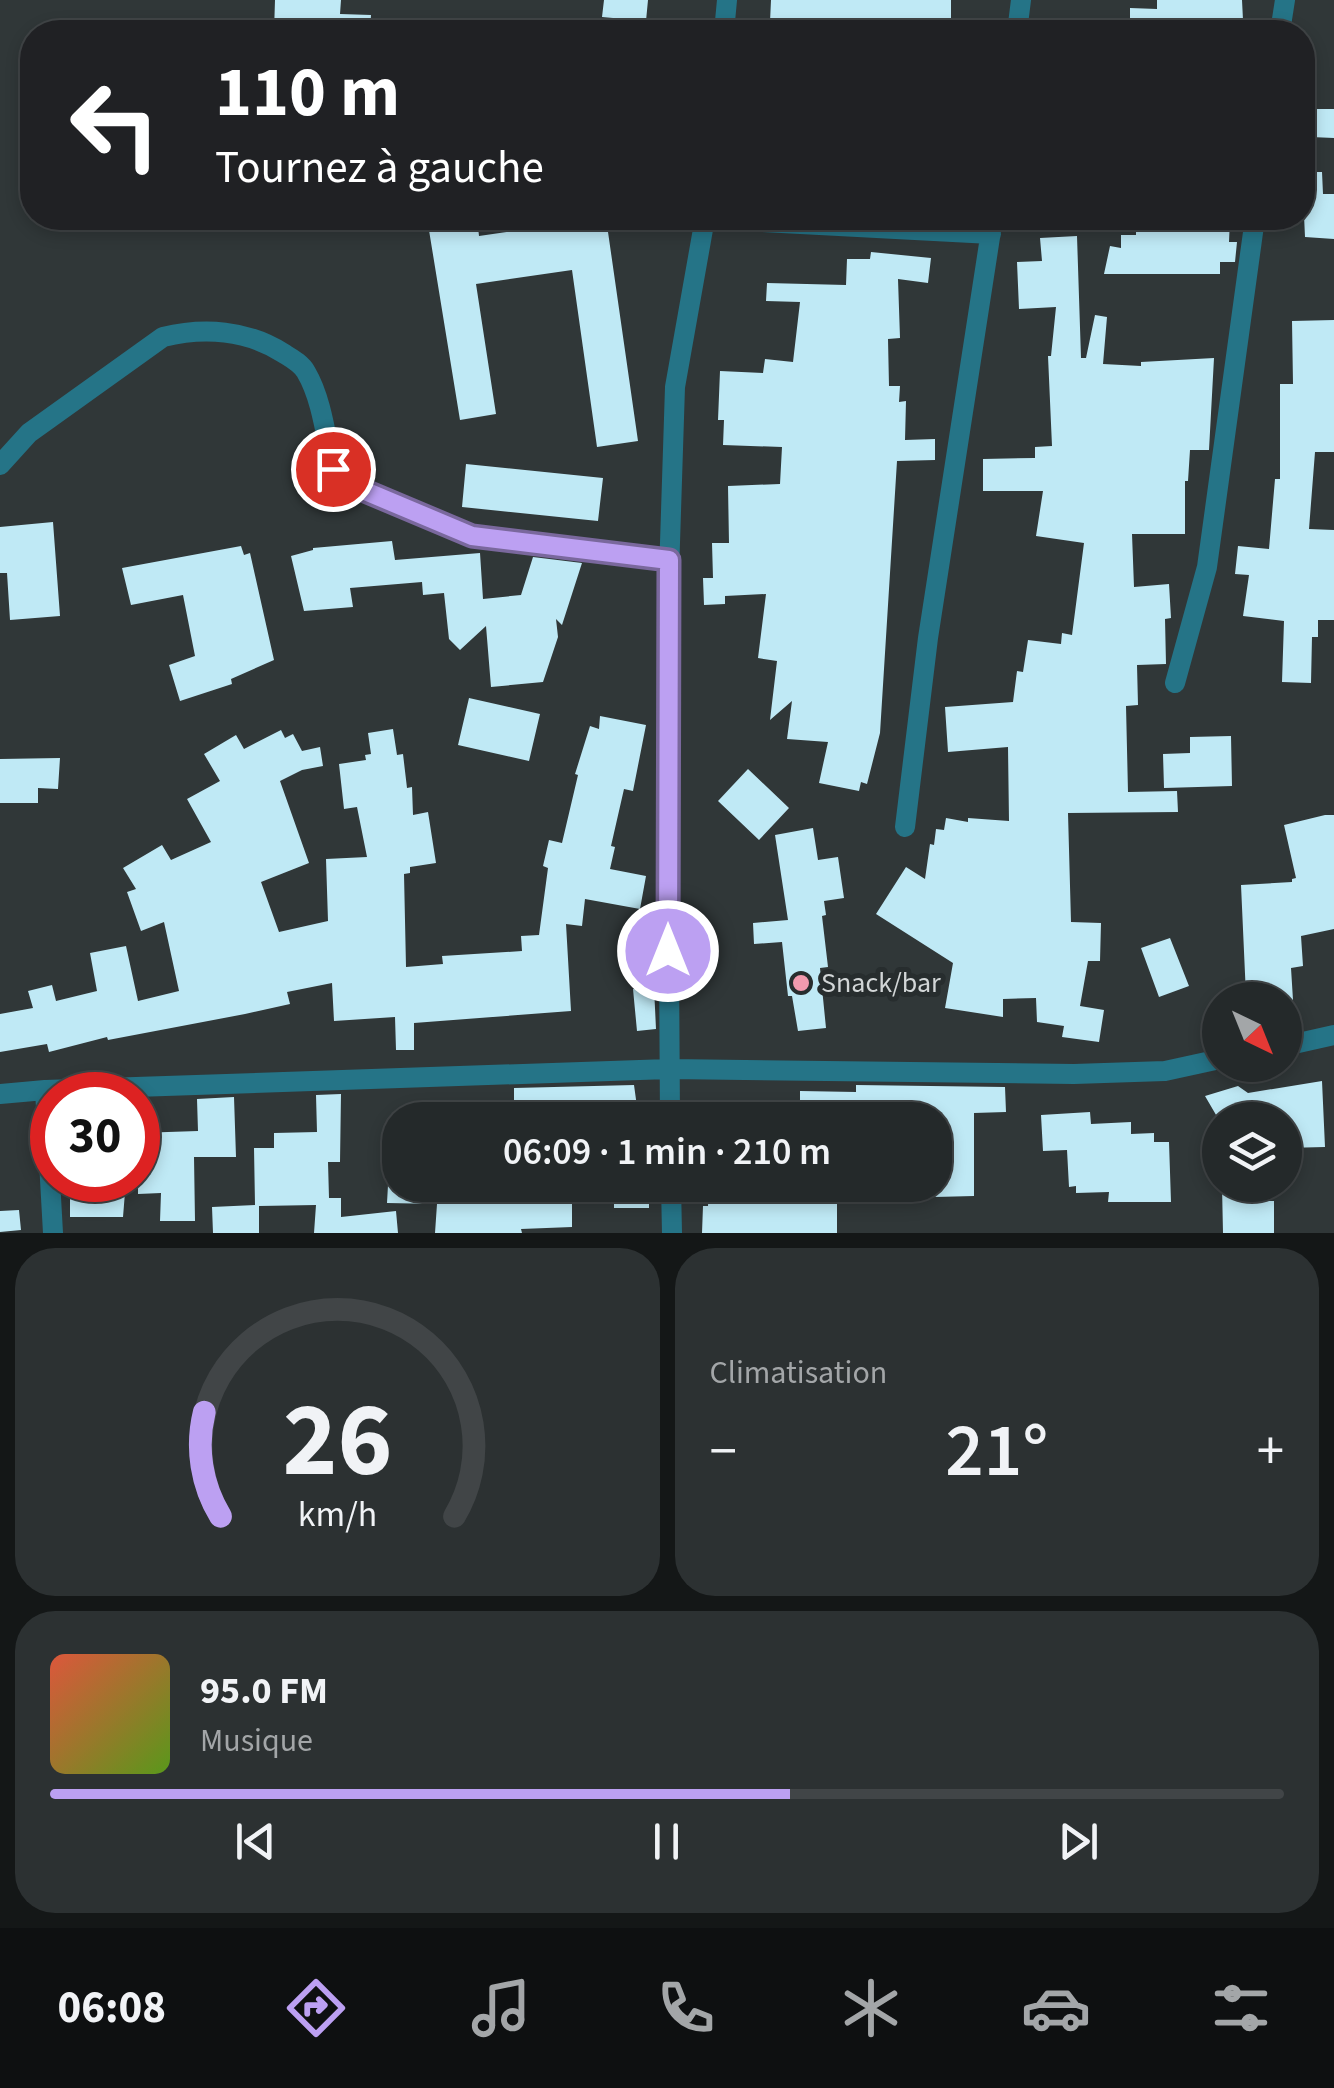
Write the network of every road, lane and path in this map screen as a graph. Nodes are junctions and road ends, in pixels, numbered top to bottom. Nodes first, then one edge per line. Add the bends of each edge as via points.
1 (703, 230) edge
2 (991, 230) edge
3 (1253, 230) edge
4 (0, 465) edge
5 (669, 560) junction
6 (1174, 683) dead end
7 (905, 827) dead end
8 (1334, 1035) edge
9 (1302, 1042) edge
10 (1202, 1064) edge
11 (669, 1069) junction
12 (160, 1086) edge
13 (30, 1091) edge
14 (0, 1094) edge
15 (670, 1102) edge
16 (51, 1202) edge
17 (671, 1202) edge
18 (53, 1233) edge
19 (672, 1233) edge

1 - 5 street via 675,387
2 - 7 street
3 - 6 street via 1207,567
4 - 5 street via 28,432 164,337 188,331 241,334 304,366 339,480 472,536
5 - 11 street
8 - 9 street
10 - 11 street via 1074,1074
11 - 12 street
11 - 15 street
13 - 14 street
16 - 18 street
17 - 19 street

